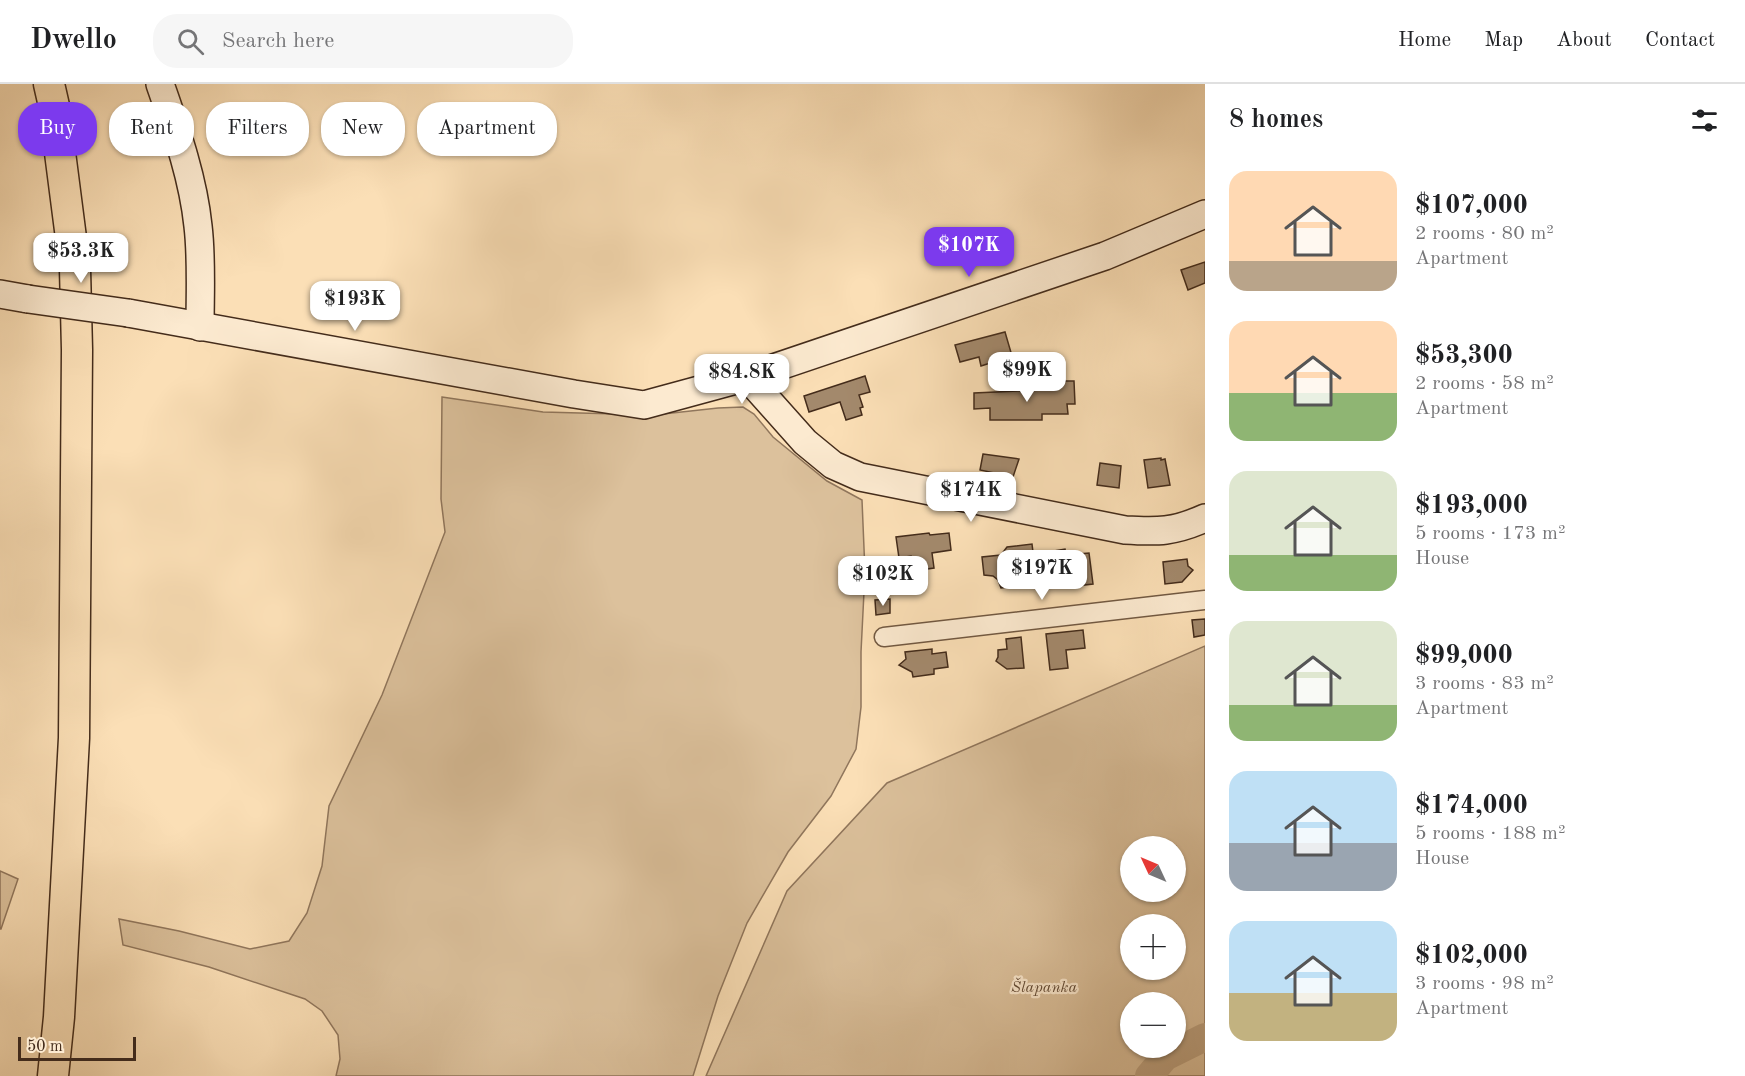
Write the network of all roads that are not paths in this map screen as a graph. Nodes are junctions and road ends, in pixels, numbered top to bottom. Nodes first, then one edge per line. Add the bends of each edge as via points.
1 (49, 84) edge
2 (160, 84) edge
3 (1205, 214) edge
4 (0, 294) edge
5 (201, 327) junction
6 (747, 377) junction
7 (1205, 518) edge
8 (1205, 600) edge
9 (884, 637) dead end
10 (53, 1076) edge

1 - 10 main road via 75,269 77,350 74,738
2 - 5 street via 181,146 197,216
3 - 6 street via 1105,256
4 - 5 street, bridge
5 - 6 street via 644,405
6 - 7 street via 805,442 833,465 860,477 1125,530 1162,532
8 - 9 street

